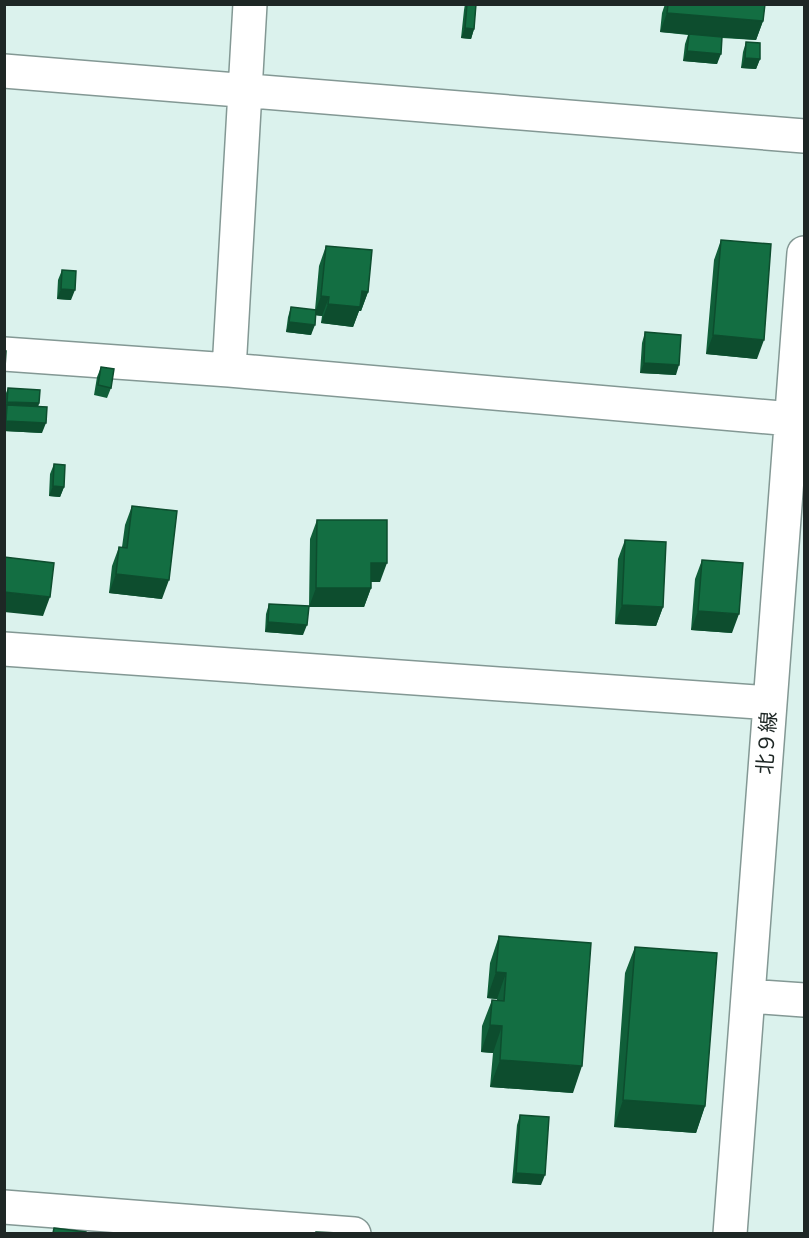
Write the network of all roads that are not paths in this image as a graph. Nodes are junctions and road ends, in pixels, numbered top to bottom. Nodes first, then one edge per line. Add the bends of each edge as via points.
1 (250, 4) edge
2 (4, 71) edge
3 (245, 91) junction
4 (804, 136) edge
5 (804, 253) edge
6 (4, 354) edge
7 (229, 370) junction
8 (792, 419) junction
9 (4, 649) edge
10 (770, 703) junction
11 (748, 996) junction
12 (804, 1000) edge
13 (4, 1207) edge
14 (354, 1233) edge
15 (730, 1233) edge

1 - 3 street
2 - 3 street
3 - 4 street
3 - 7 street
5 - 8 street, 北９線
6 - 7 street
7 - 8 street
8 - 10 street, 北９線
9 - 10 street
10 - 11 street, 北９線
11 - 12 street
11 - 15 street, 北９線
13 - 14 street

